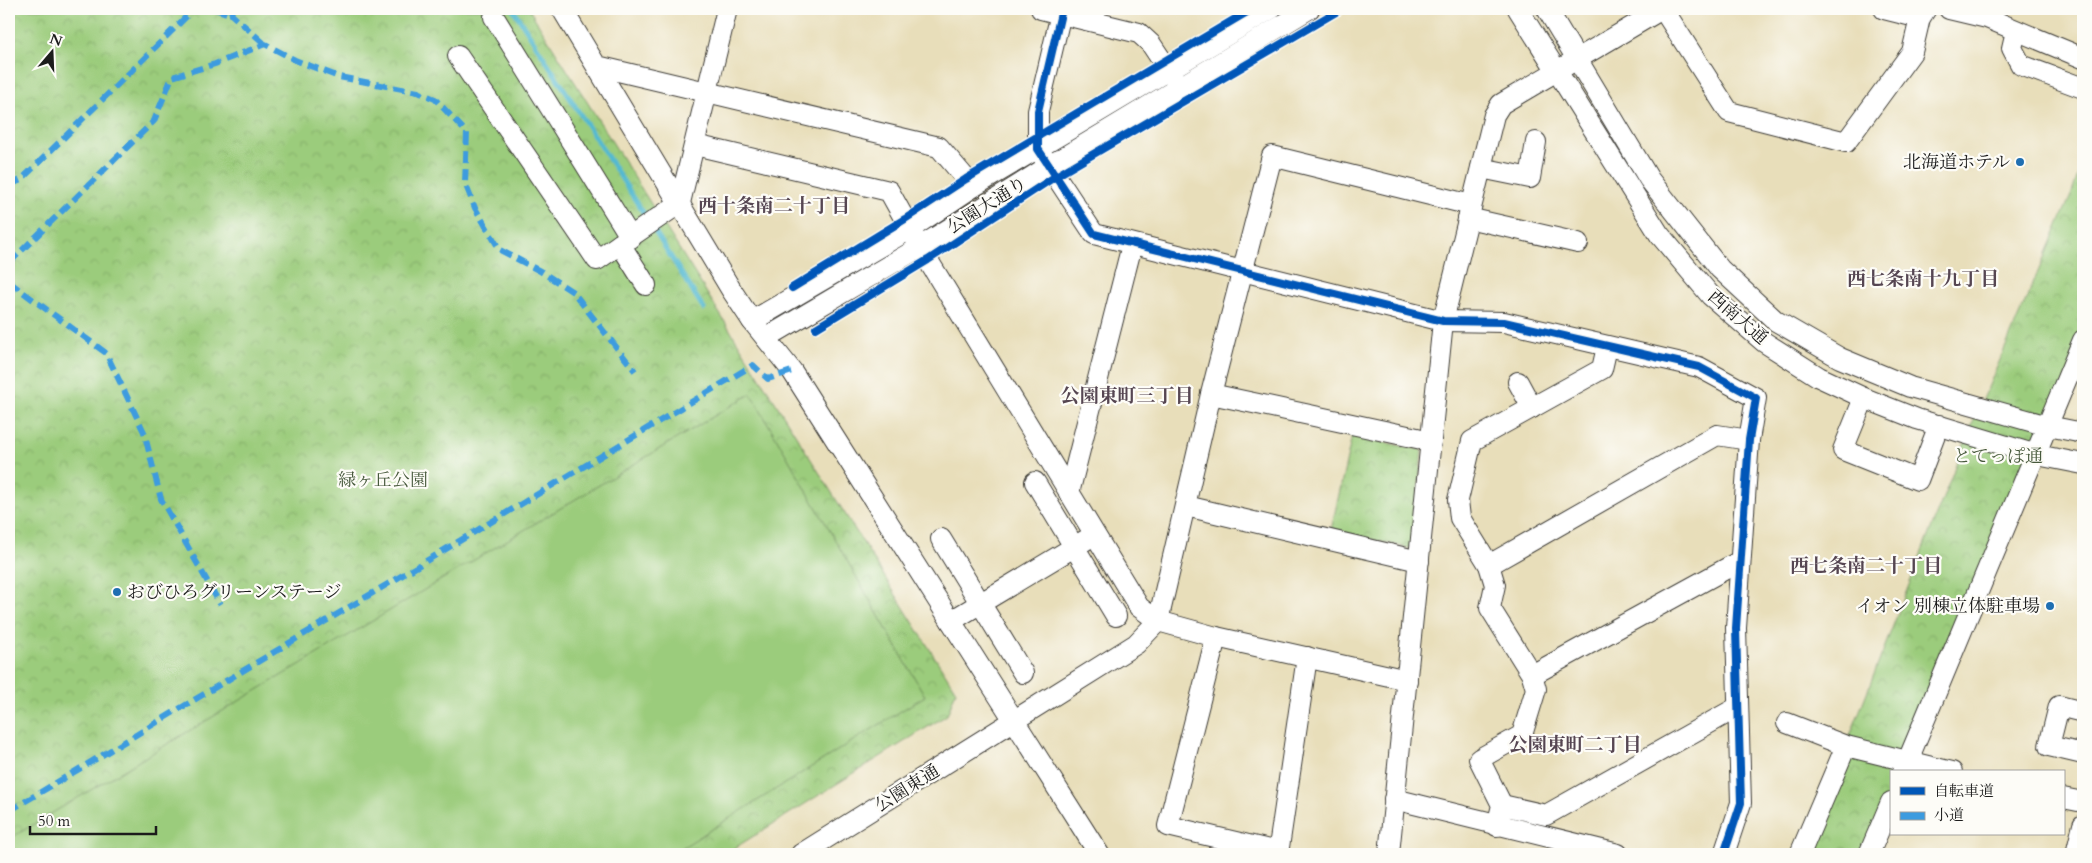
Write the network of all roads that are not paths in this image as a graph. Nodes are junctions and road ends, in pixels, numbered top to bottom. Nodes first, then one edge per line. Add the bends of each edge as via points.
1 (562, 9) edge
2 (727, 9) edge
3 (1041, 9) edge
4 (1271, 9) edge
5 (1309, 9) edge
6 (1518, 9) edge
7 (1547, 9) edge
8 (1663, 9) edge
9 (1884, 9) edge
10 (1949, 9) edge
11 (1061, 11) edge
12 (1923, 13) edge
13 (494, 17) dead end
14 (2016, 30) junction
15 (458, 56) dead end
16 (2083, 58) edge
17 (1578, 60) junction
18 (597, 66) junction
19 (1169, 70) junction
20 (1557, 72) junction
21 (1180, 88) junction
22 (2083, 88) edge
23 (707, 94) junction
24 (1536, 142) dead end
25 (695, 145) junction
26 (1038, 149) junction
27 (1049, 166) junction
28 (1481, 168) junction
29 (973, 187) junction
30 (680, 203) junction
31 (1470, 212) junction
32 (910, 229) junction
33 (625, 241) junction
34 (1578, 243) dead end
35 (1132, 245) junction
36 (920, 247) junction
37 (1242, 272) junction
38 (646, 285) dead end
39 (752, 321) junction
40 (1443, 321) junction
41 (766, 338) junction
42 (2083, 340) edge
43 (1607, 347) junction
44 (1518, 382) dead end
45 (1211, 394) junction
46 (1864, 398) junction
47 (1532, 408) junction
48 (1939, 425) junction
49 (2048, 426) junction
50 (2083, 433) edge
51 (1748, 440) junction
52 (1431, 441) junction
53 (2037, 455) junction
54 (2083, 464) edge
55 (1035, 482) dead end
56 (1069, 494) junction
57 (1426, 495) junction
58 (1458, 500) junction
59 (1186, 506) junction
60 (1094, 535) junction
61 (942, 539) dead end
62 (1074, 547) junction
63 (1419, 561) junction
64 (1740, 561) junction
65 (1489, 565) junction
66 (981, 604) junction
67 (1116, 616) dead end
68 (951, 621) junction
69 (1158, 621) junction
70 (1216, 637) junction
71 (1308, 657) junction
72 (1023, 673) dead end
73 (1532, 675) junction
74 (1407, 680) junction
75 (1738, 707) junction
76 (2083, 712) edge
77 (1014, 721) junction
78 (1787, 723) dead end
79 (1846, 746) junction
80 (2083, 754) edge
81 (1906, 767) edge
82 (1934, 770) edge
83 (2064, 798) edge
84 (1394, 799) junction
85 (2083, 802) edge
86 (1890, 804) edge
87 (1502, 805) junction
88 (2083, 825) edge
89 (1497, 826) junction
90 (1278, 853) edge
91 (800, 854) edge
92 (1099, 854) edge
93 (1388, 854) edge
94 (1618, 854) edge
95 (1724, 854) edge
96 (1800, 854) edge
97 (1870, 854) edge
98 (2076, 854) edge

1 - 18 street
2 - 23 street
3 - 11 street
4 - 19 street, 公園大通り
5 - 21 street, 公園大通り
6 - 20 street, 西南大通
7 - 17 street, 西南大通
8 - 12 street via 1729,112 1846,142 1912,52
8 - 17 street
9 - 12 street
10 - 14 street via 1987,18
11 - 19 street via 1139,33
11 - 26 street via 1038,111
13 - 33 street
14 - 16 street
14 - 22 street via 2012,48 2021,65
15 - 33 street via 597,260
17 - 20 street
17 - 49 street, 西南大通 via 1649,179 1720,270 1776,321 1840,358 1910,387
18 - 23 street
18 - 30 street
19 - 21 street
19 - 26 street, 公園大通り
20 - 28 street via 1501,104 1494,115
20 - 46 street, 西南大通 via 1659,234 1711,296 1764,342 1819,377
21 - 27 street, 公園大通り
23 - 25 street
23 - 29 street via 939,147
24 - 28 street via 1530,178
25 - 30 street
25 - 32 street via 889,191
26 - 27 street
26 - 29 street, 公園大通り
27 - 35 street via 1094,234
27 - 36 street, 公園大通り
28 - 31 street
29 - 32 street, 公園大通り
30 - 33 street
30 - 39 street
31 - 34 street
31 - 37 street via 1272,156
31 - 40 street
32 - 36 street
32 - 39 street, 公園大通り
33 - 38 street
35 - 37 street
35 - 56 street
36 - 41 street, 公園大通り
36 - 56 street
37 - 40 street
37 - 45 street
39 - 41 street
40 - 43 street via 1504,322
40 - 52 street
41 - 68 street via 792,371
42 - 49 street
43 - 47 street via 1602,369
43 - 51 street via 1699,368 1756,398
44 - 47 street
45 - 52 street
45 - 59 street
46 - 48 street, 西南大通
46 - 48 street via 1843,450 1918,480
47 - 58 street via 1472,441
48 - 53 street, 西南大通
49 - 50 street, 西南大通
49 - 53 street
51 - 64 street
51 - 65 street via 1717,435
52 - 57 street
53 - 54 street, 西南大通
53 - 81 street
55 - 62 street
56 - 60 street
57 - 58 street
57 - 63 street
58 - 65 street via 1460,518
59 - 63 street
59 - 69 street
60 - 62 street
60 - 69 street via 1139,608
61 - 66 street
62 - 66 street
62 - 67 street
63 - 74 street
64 - 73 street
64 - 75 street via 1736,628
65 - 73 street via 1495,585 1490,608
66 - 68 street
66 - 72 street
68 - 77 street
69 - 70 street
69 - 77 street, 公園東通 via 1136,644
70 - 71 street
70 - 90 street via 1168,826
71 - 74 street
71 - 90 street
73 - 87 street via 1536,689 1522,735 1479,759
74 - 84 street
75 - 87 street via 1546,814
75 - 95 street via 1740,803
76 - 80 street via 2059,706 2049,746
77 - 91 street, 公園東通
77 - 92 street
78 - 79 street
79 - 81 street
79 - 96 street
81 - 82 street
83 - 85 street
84 - 89 street
84 - 93 street
86 - 97 street
87 - 89 street
88 - 98 street
89 - 94 street

